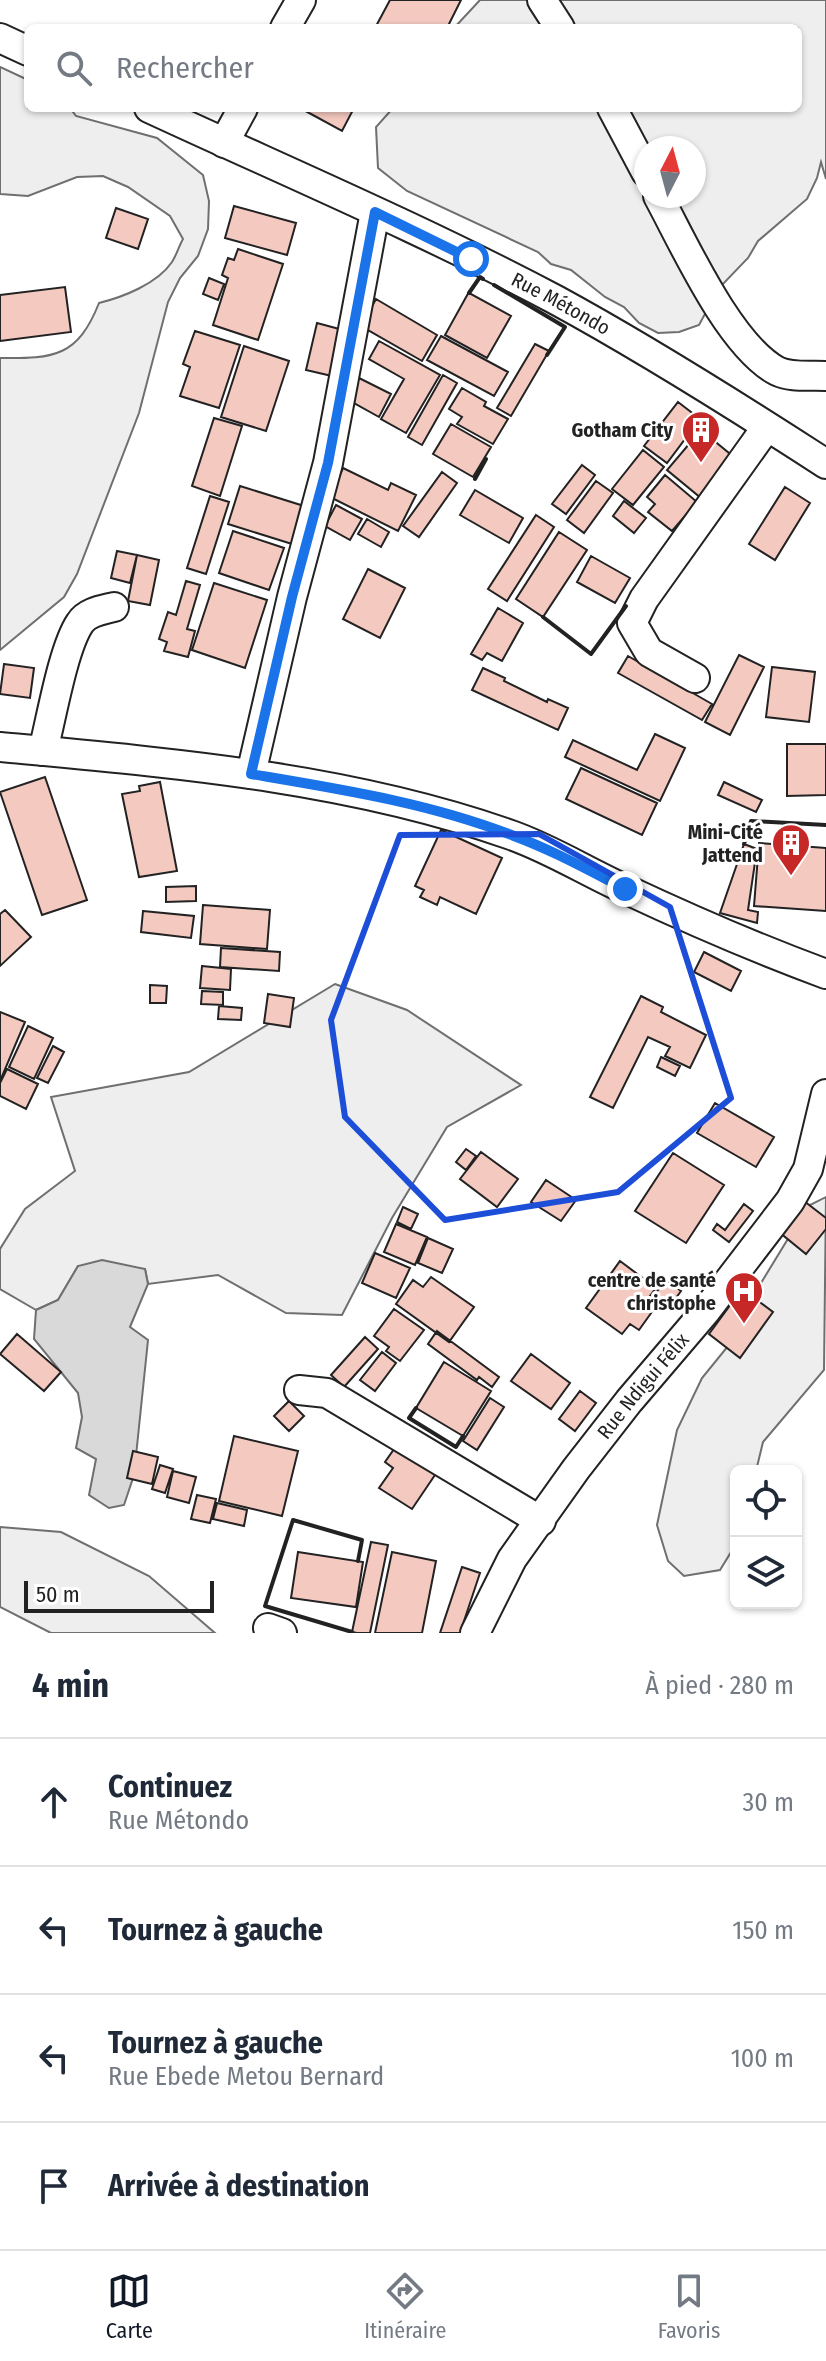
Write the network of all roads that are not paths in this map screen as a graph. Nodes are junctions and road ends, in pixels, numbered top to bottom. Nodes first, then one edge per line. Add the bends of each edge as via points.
1 (301, 0) edge
2 (542, 0) edge
3 (287, 24) edge
4 (557, 24) edge
5 (0, 38) edge
6 (24, 49) edge
7 (158, 112) edge
8 (241, 112) edge
9 (614, 112) edge
10 (224, 143) junction
11 (634, 149) edge
12 (665, 208) edge
13 (375, 212) junction
14 (826, 376) edge
15 (766, 428) junction
16 (826, 464) edge
17 (114, 607) dead end
18 (695, 678) dead end
19 (0, 747) edge
20 (43, 751) junction
21 (251, 774) junction
22 (826, 974) edge
23 (826, 1094) edge
24 (299, 1390) dead end
25 (541, 1521) junction
26 (475, 1633) edge

1 - 3 street
2 - 4 street
5 - 6 street
7 - 10 street, Rue Métondo
8 - 10 street
9 - 11 street
10 - 13 street, Rue Métondo
12 - 14 street via 744,343 777,371
13 - 15 street, Rue Métondo via 554,300
13 - 21 street via 328,463
15 - 16 street, Rue Métondo
15 - 18 street via 632,623 649,652
17 - 20 street via 81,621
19 - 20 street
20 - 21 street
21 - 22 street via 363,792 514,835
23 - 25 street, Rue Ndigui Félix via 808,1169 790,1201 576,1469
24 - 25 street via 327,1393
25 - 26 street, Rue Ndigui Félix via 512,1559

